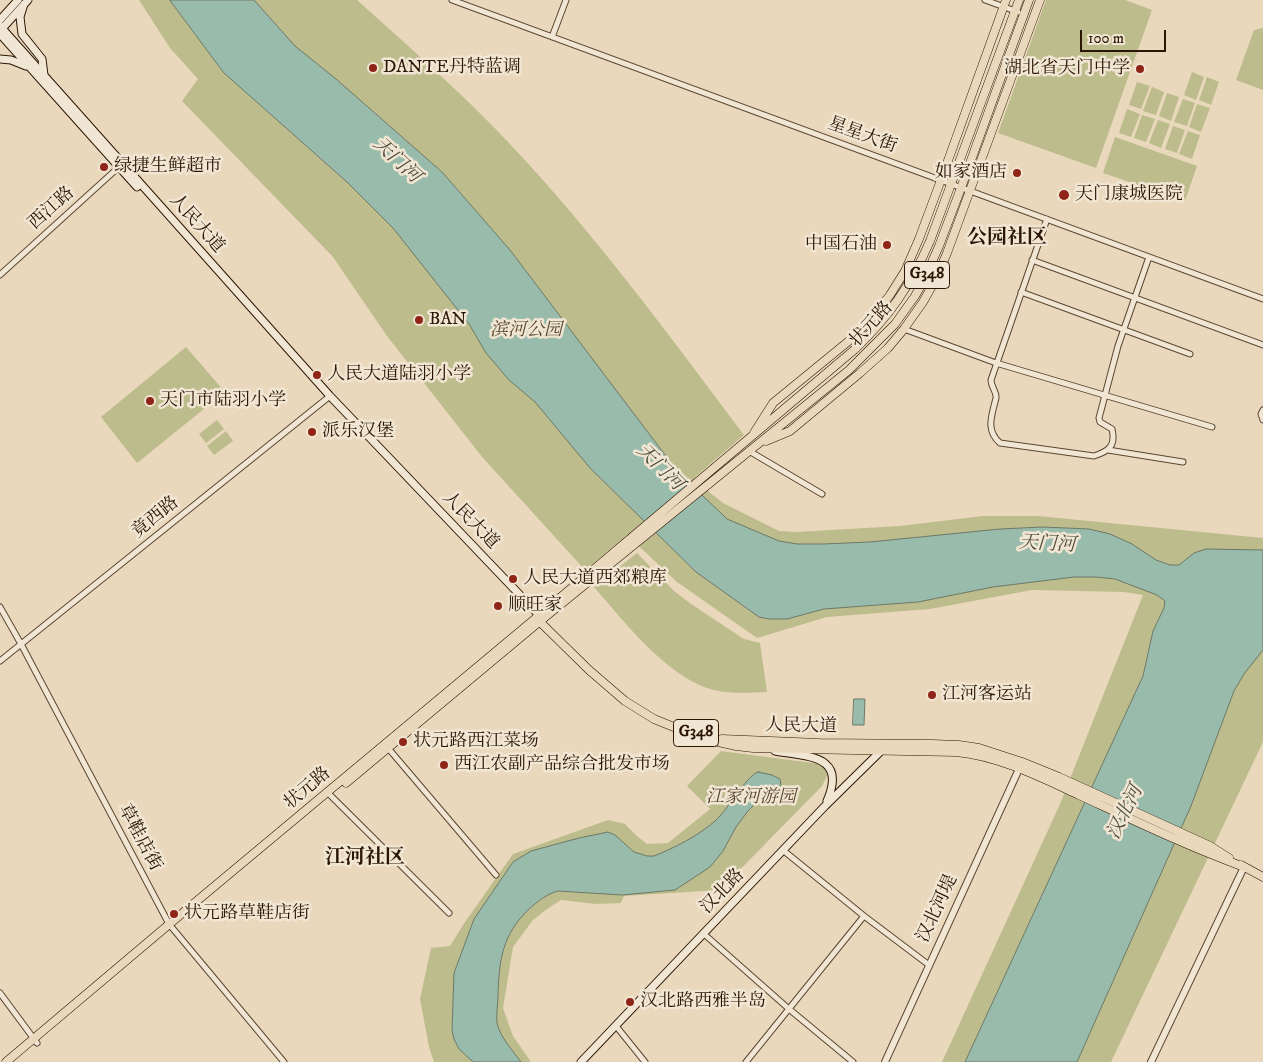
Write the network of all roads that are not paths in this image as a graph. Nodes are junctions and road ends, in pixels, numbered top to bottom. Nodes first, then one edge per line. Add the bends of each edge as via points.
1 (452, 0) edge
2 (566, 0) edge
3 (985, 0) edge
4 (1019, 0) edge
5 (1029, 0) edge
6 (1040, 0) edge
7 (23, 1) edge
8 (1005, 3) edge
9 (1015, 11) junction
10 (1024, 14) junction
11 (0, 20) edge
12 (1, 30) edge
13 (552, 37) junction
14 (0, 58) edge
15 (32, 70) junction
16 (44, 75) junction
17 (121, 165) junction
18 (942, 180) junction
19 (952, 184) junction
20 (961, 188) junction
21 (970, 191) junction
22 (1047, 219) junction
23 (935, 228) junction
24 (922, 232) junction
25 (1149, 257) junction
26 (1032, 260) junction
27 (929, 270) junction
28 (904, 272) junction
29 (0, 275) edge
30 (912, 279) junction
31 (930, 290) junction
32 (1021, 292) junction
33 (1135, 298) junction
34 (1263, 299) edge
35 (904, 330) junction
36 (1124, 330) junction
37 (1263, 345) edge
38 (1190, 354) dead end
39 (996, 363) junction
40 (1105, 396) junction
41 (329, 398) junction
42 (1263, 410) edge
43 (1263, 420) edge
44 (1212, 427) dead end
45 (751, 438) junction
46 (757, 445) junction
47 (1108, 450) junction
48 (749, 451) junction
49 (1183, 462) dead end
50 (715, 473) junction
51 (822, 494) dead end
52 (0, 607) edge
53 (539, 619) junction
54 (21, 644) junction
55 (0, 661) edge
56 (887, 744) junction
57 (388, 748) junction
58 (753, 748) junction
59 (880, 751) junction
60 (1019, 769) junction
61 (1057, 781) junction
62 (329, 794) junction
63 (825, 806) junction
64 (784, 851) junction
65 (1244, 867) junction
66 (496, 875) dead end
67 (1263, 877) edge
68 (449, 913) dead end
69 (864, 916) junction
70 (170, 926) junction
71 (704, 934) junction
72 (929, 965) junction
73 (0, 993) edge
74 (789, 1009) junction
75 (616, 1026) junction
76 (35, 1041) junction
77 (590, 1059) edge
78 (6, 1062) edge
79 (14, 1062) edge
80 (284, 1062) edge
81 (581, 1062) edge
82 (645, 1062) edge
83 (746, 1062) edge
84 (853, 1062) edge
85 (885, 1062) edge
86 (1151, 1062) edge

1 - 13 street, 星星大街
2 - 13 street
3 - 8 street
4 - 9 main road, 状元路 / G348
5 - 10 main road, 状元路 / G348
6 - 21 main road
7 - 11 main road
7 - 12 main road
7 - 16 main road via 20,17 22,34 42,59
8 - 9 street
8 - 18 main road
9 - 10 street
9 - 19 main road, 状元路 / G348
10 - 20 main road, 状元路 / G348
12 - 15 main road, 人民大道
12 - 16 main road, 人民大道
13 - 18 street, 星星大街
14 - 15 main road
15 - 17 main road, 人民大道
16 - 17 main road, 人民大道
17 - 29 street, 西江路
17 - 41 main road, 人民大道
18 - 19 street, 星星大街
18 - 24 main road
19 - 20 street, 星星大街
19 - 23 main road, 状元路 / G348
20 - 21 street, 星星大街
20 - 27 main road, 状元路 / G348
21 - 22 street, 星星大街
21 - 31 main road via 948,253
22 - 25 street, 星星大街
22 - 26 street
23 - 24 main road
23 - 30 main road, 状元路 / G348
24 - 28 main road
25 - 33 street
25 - 34 street, 星星大街
26 - 32 street
26 - 33 street
27 - 31 main road
27 - 46 main road, 状元路 / G348 via 906,310 883,337 849,370
28 - 30 main road
28 - 45 main road via 878,311 859,331 773,403
30 - 45 main road, 状元路 / G348 via 869,336
31 - 35 main road
32 - 36 street
32 - 39 street
33 - 36 street
33 - 37 street
35 - 39 street
35 - 46 main road via 871,364 797,425
36 - 38 street
36 - 40 street
39 - 40 street
39 - 47 street via 991,384 997,395 990,424 996,440 1094,456
40 - 44 street
40 - 47 street via 1100,422 1112,429
41 - 53 main road, 人民大道
41 - 54 street, 竟西路
42 - 43 street
45 - 50 main road, 状元路 / G348
46 - 48 main road, 状元路 / G348
47 - 49 street
48 - 50 main road, 状元路 / G348
48 - 51 street
50 - 53 main road, 状元路 / G348
52 - 54 street, 草鞋店街
53 - 56 main road, 人民大道 / G348 via 627,698 653,716 685,729 740,741
53 - 57 main road, 状元路
53 - 58 main road, 人民大道 / G348 via 609,688 647,716 701,738
53 - 62 main road, 状元路
54 - 55 street, 竟西路
54 - 70 street, 草鞋店街
56 - 59 main road, 汉北路
56 - 61 main road, 人民大道 / G348 via 979,748 1013,759
57 - 62 main road, 状元路
57 - 66 street
58 - 59 main road, 人民大道 / G348
58 - 63 main road via 809,756 827,764 832,771 833,784
59 - 60 main road, 人民大道 / G348 via 968,753
59 - 63 main road, 汉北路
60 - 61 main road, 人民大道 / G348
60 - 72 street, 汉北河堤
61 - 65 main road, G348
62 - 68 street
62 - 70 main road, 状元路
63 - 64 main road, 汉北路
64 - 69 street
64 - 71 main road, 汉北路
65 - 67 main road, G348
65 - 86 street
69 - 72 street
69 - 74 street
70 - 76 main road, 状元路
70 - 80 street, 草鞋店街
71 - 74 street
71 - 75 main road, 汉北路
72 - 85 street, 汉北河堤
73 - 76 street
74 - 83 street
74 - 84 street
75 - 77 main road, 汉北路
75 - 82 street
76 - 78 main road, 状元路
76 - 79 main road, 状元路
77 - 81 main road, 汉北路

